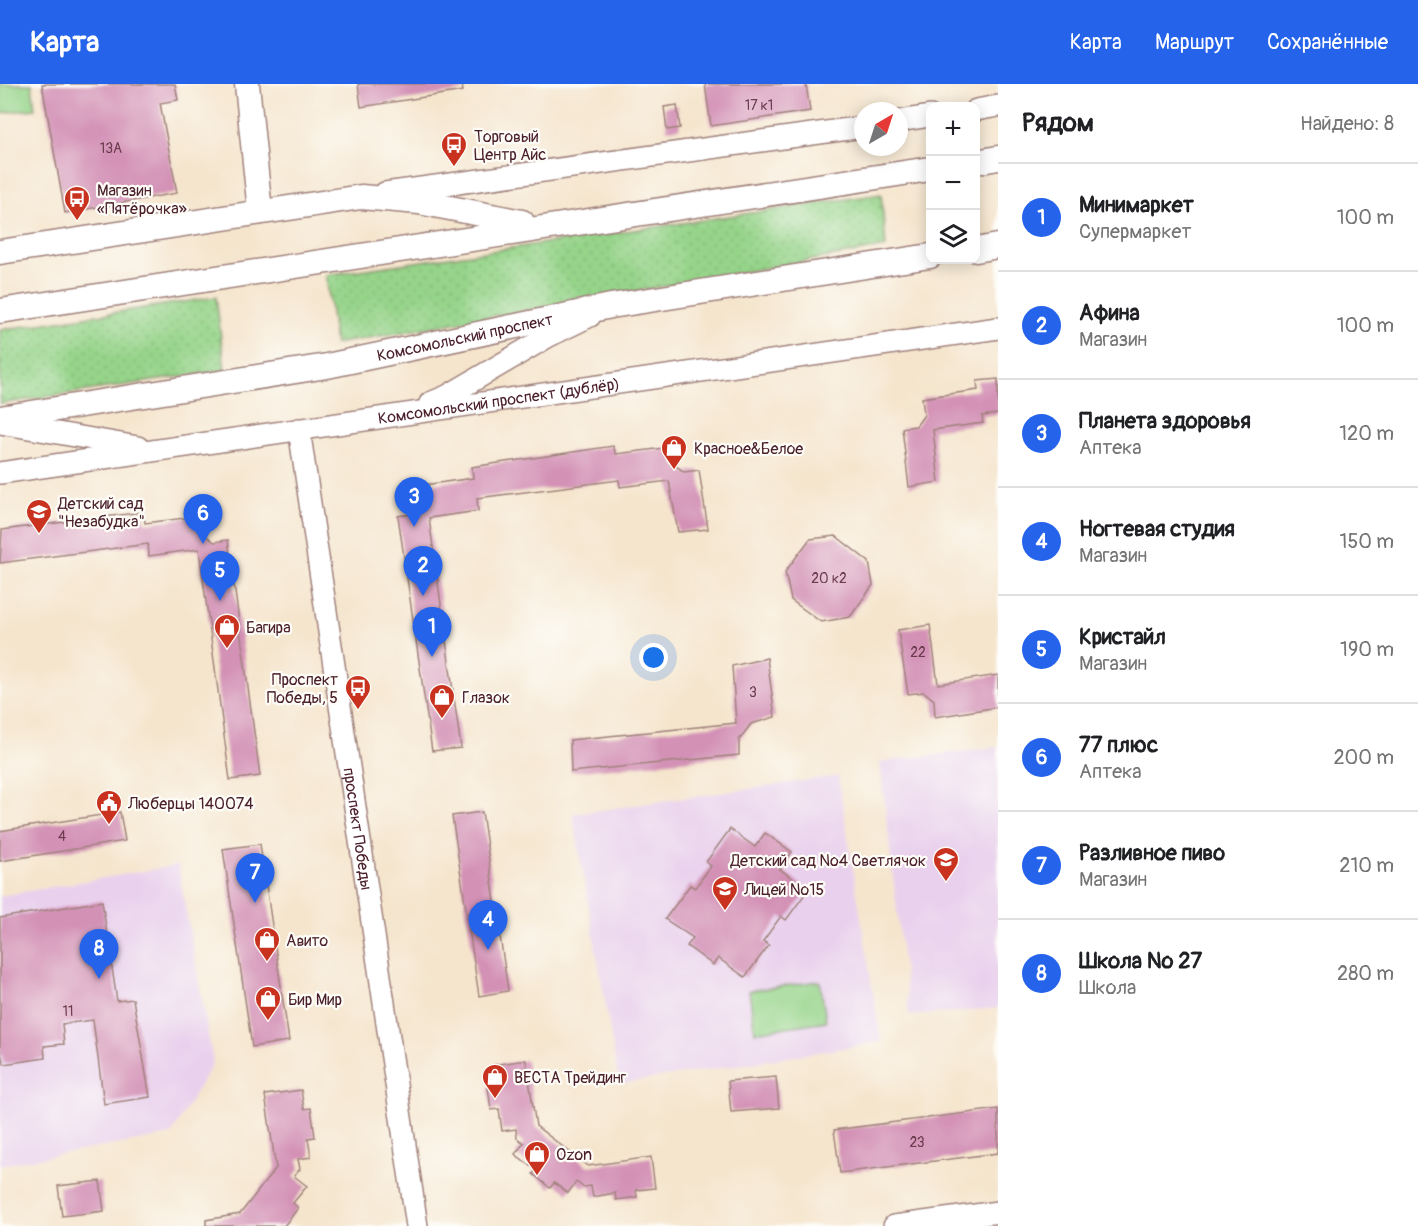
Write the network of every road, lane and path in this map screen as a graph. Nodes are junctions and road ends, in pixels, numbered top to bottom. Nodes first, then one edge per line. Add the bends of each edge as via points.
1 (247, 84) edge
2 (998, 106) edge
3 (980, 109) edge
4 (926, 117) edge
5 (908, 120) edge
6 (854, 128) edge
7 (998, 158) edge
8 (980, 161) edge
9 (926, 170) edge
10 (362, 197) junction
11 (260, 212) junction
12 (550, 225) junction
13 (998, 246) edge
14 (980, 249) edge
15 (0, 252) edge
16 (926, 257) edge
17 (612, 306) junction
18 (0, 311) edge
19 (998, 328) edge
20 (405, 413) junction
21 (0, 420) edge
22 (298, 429) junction
23 (156, 450) junction
24 (0, 473) edge
25 (998, 1212) edge
26 (417, 1226) edge
27 (894, 1226) edge

1 - 11 main road
2 - 3 street
4 - 5 street
6 - 10 street
7 - 8 main road
9 - 12 main road
10 - 11 main road
10 - 12 main road via 419,202
11 - 15 main road
12 - 18 main road
13 - 14 main road
16 - 17 main road, Комсомольский проспект
17 - 20 street via 549,336 447,396
17 - 21 main road, Комсомольский проспект via 327,366
19 - 20 street, Комсомольский проспект (дублёр)
20 - 22 street, Комсомольский проспект (дублёр)
21 - 23 street
22 - 23 street, Комсомольский проспект (дублёр)
22 - 26 street, проспект Победы
23 - 24 street, Комсомольский проспект (дублёр)
25 - 27 street

